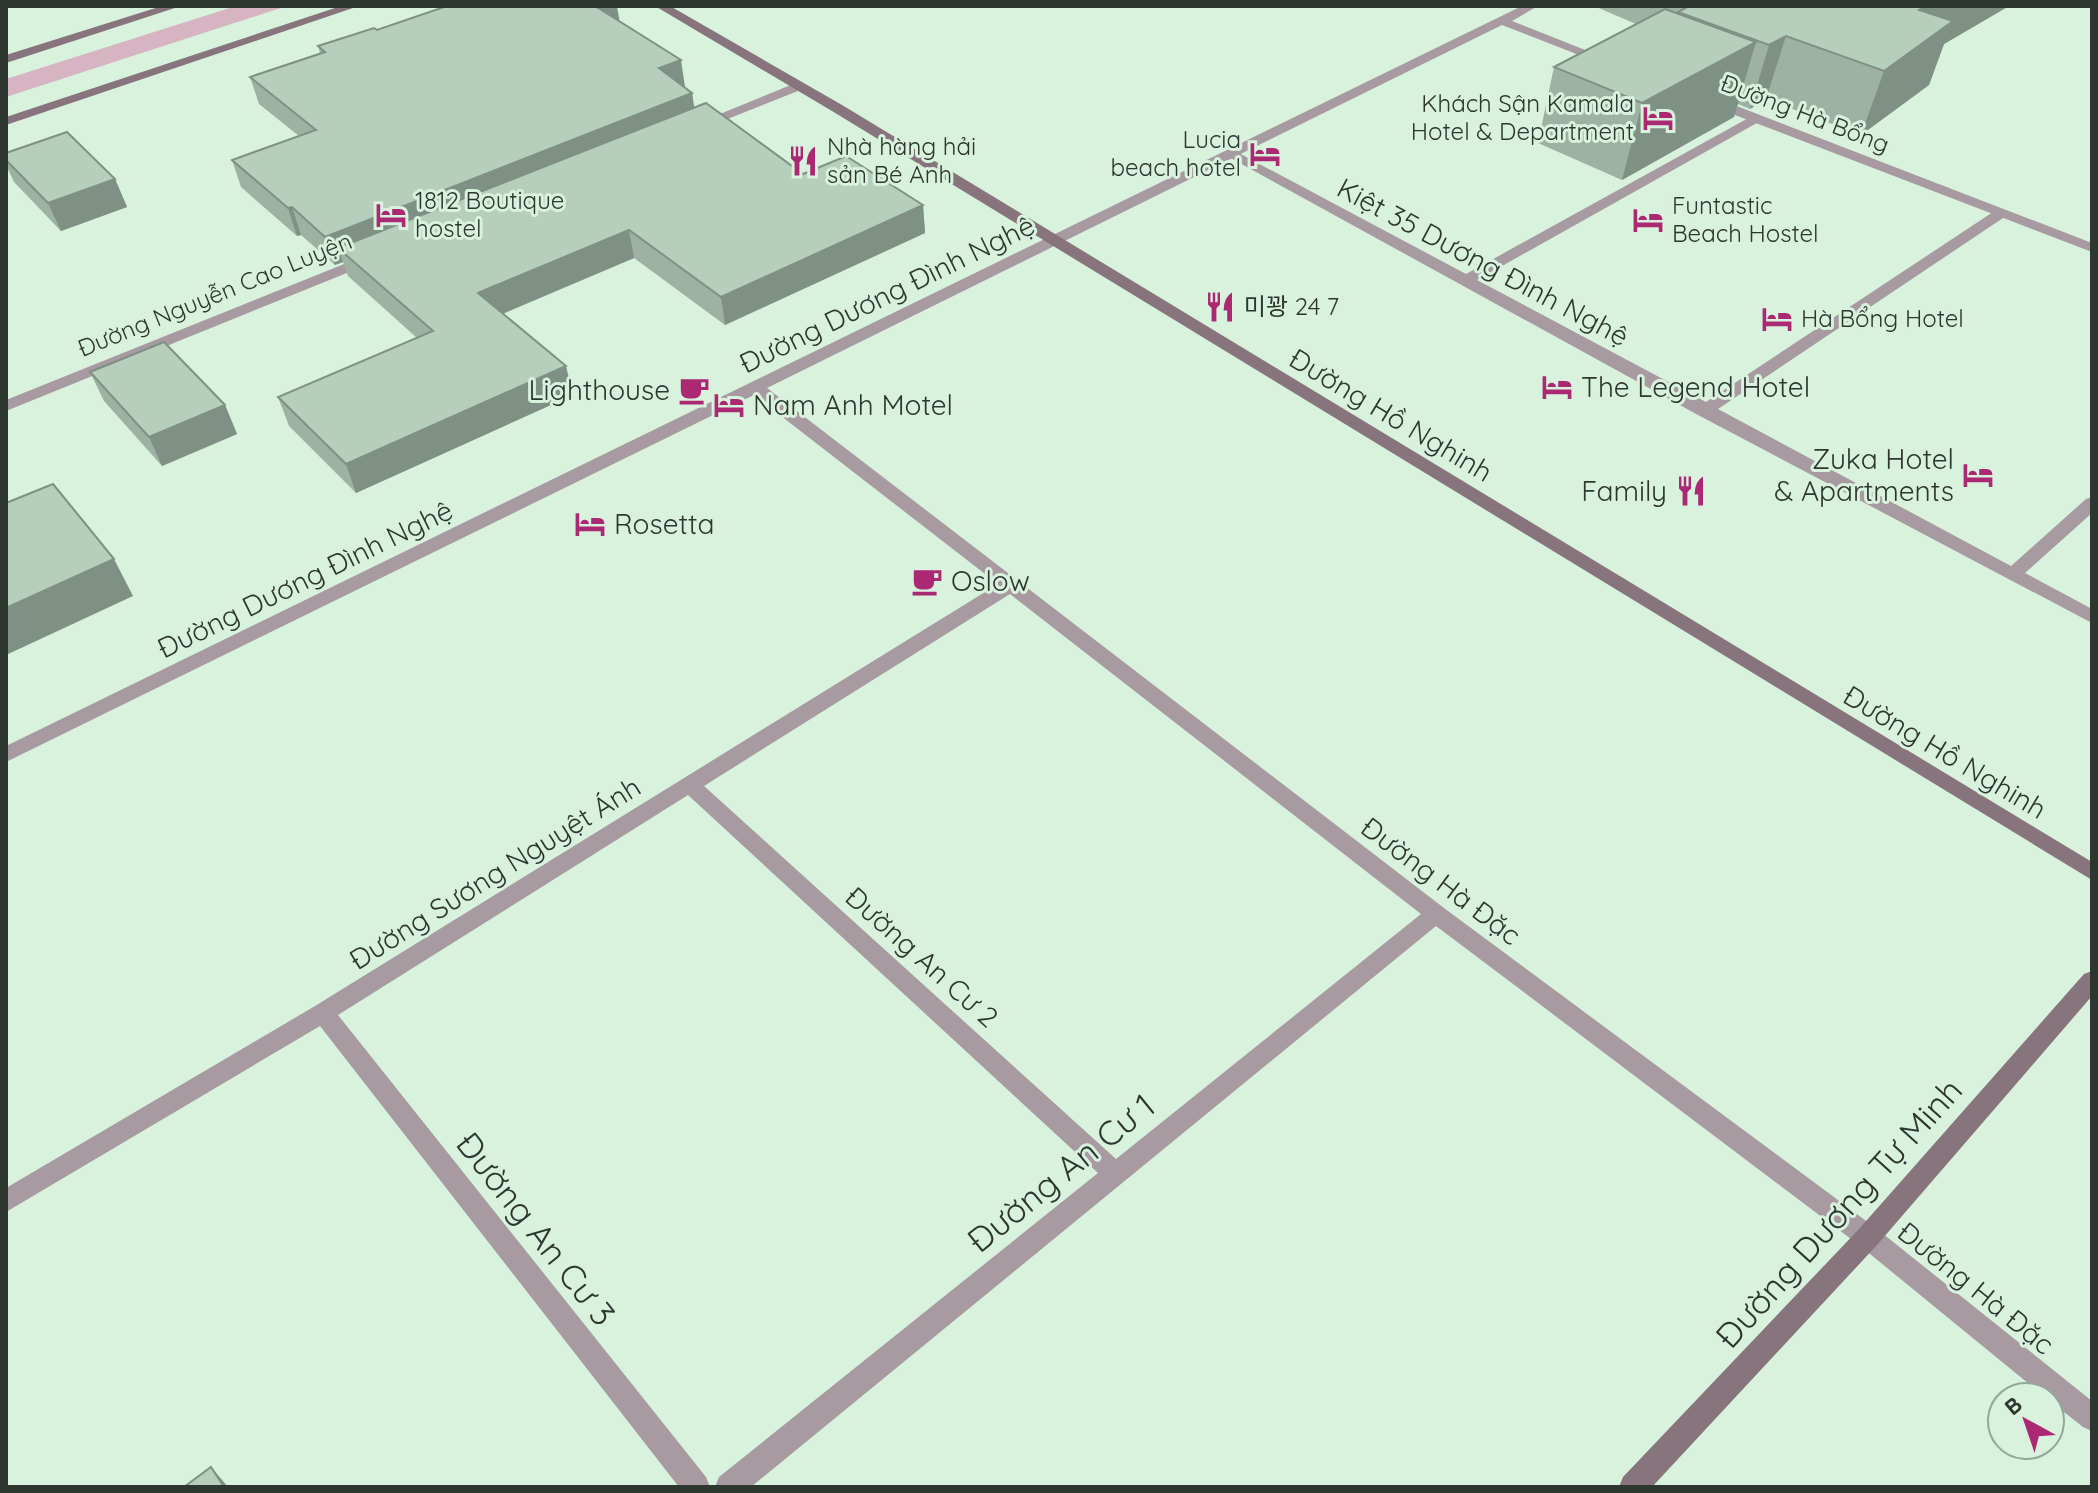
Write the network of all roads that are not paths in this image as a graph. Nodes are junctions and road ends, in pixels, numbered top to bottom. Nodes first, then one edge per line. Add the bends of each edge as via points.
1 (175, 6) edge
2 (353, 6) edge
3 (661, 6) edge
4 (1532, 6) edge
5 (1502, 21) junction
6 (6, 59) edge
7 (1615, 65) edge
8 (798, 86) junction
9 (1700, 97) edge
10 (1757, 119) junction
11 (6, 121) edge
12 (690, 129) edge
13 (1232, 155) junction
14 (2001, 213) junction
15 (1054, 241) junction
16 (2092, 248) edge
17 (385, 253) edge
18 (1465, 281) junction
19 (756, 388) junction
20 (6, 406) edge
21 (1704, 411) junction
22 (2092, 503) edge
23 (2013, 574) junction
24 (1010, 585) junction
25 (2092, 617) edge
26 (6, 755) edge
27 (689, 784) junction
28 (2092, 872) edge
29 (1436, 914) junction
30 (2092, 980) edge
31 (323, 1013) junction
32 (1114, 1173) junction
33 (6, 1201) edge
34 (1868, 1237) junction
35 (2092, 1418) edge
36 (696, 1487) edge
37 (729, 1487) edge
38 (1633, 1487) edge

1 - 6 street
2 - 11 street
3 - 8 street, Đường Hồ Nghinh
4 - 5 street, Đường Dương Đình Nghệ
5 - 7 street
5 - 13 street, Đường Dương Đình Nghệ
8 - 12 street
8 - 15 street, Đường Hồ Nghinh
9 - 10 street, Đường Hà Bổng
10 - 14 street, Đường Hà Bổng
10 - 18 street
13 - 15 street, Đường Dương Đình Nghệ
13 - 18 street, Kiệt 35 Dương Đình Nghệ
14 - 16 street, Đường Hà Bổng
14 - 21 street
15 - 19 street, Đường Dương Đình Nghệ
15 - 28 street, Đường Hồ Nghinh
17 - 20 street, Đường Nguyễn Cao Luyện
18 - 21 street, Kiệt 35 Dương Đình Nghệ
19 - 24 street, Đường Hà Đặc
19 - 26 street, Đường Dương Đình Nghệ
21 - 23 street, Kiệt 35 Dương Đình Nghệ
22 - 23 street
23 - 25 street, Kiệt 35 Dương Đình Nghệ
24 - 27 street, Đường Sương Nguyệt Ánh
24 - 29 street, Đường Hà Đặc
27 - 31 street, Đường Sương Nguyệt Ánh
27 - 32 street, Đường An Cư 2
29 - 32 street, Đường An Cư 1
29 - 34 street, Đường Hà Đặc
30 - 34 street, Đường Dương Tự Minh
31 - 33 street, Đường Sương Nguyệt Ánh
31 - 36 street, Đường An Cư 3
32 - 37 street, Đường An Cư 1
34 - 35 street, Đường Hà Đặc
34 - 38 street, Đường Dương Tự Minh

